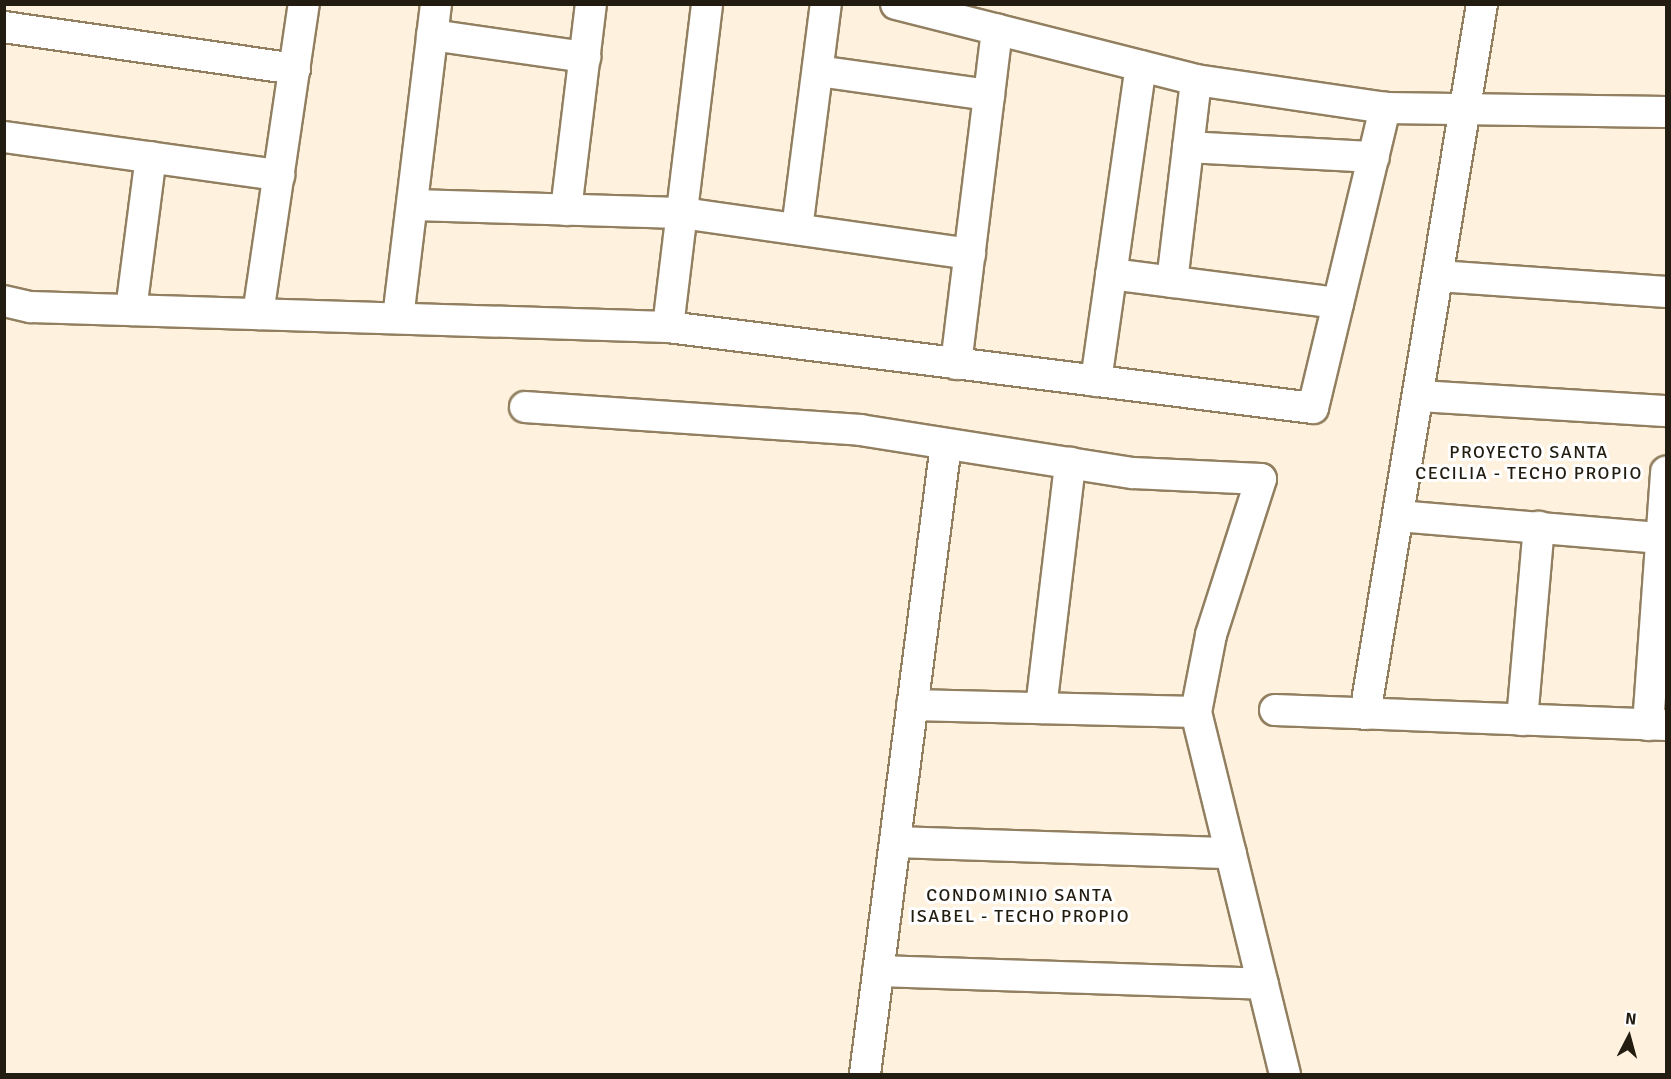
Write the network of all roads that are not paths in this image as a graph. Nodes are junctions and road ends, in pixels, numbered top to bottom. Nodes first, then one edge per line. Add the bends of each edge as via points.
1 (304, 4) edge
2 (436, 4) edge
3 (591, 4) edge
4 (707, 4) edge
5 (826, 4) edge
6 (896, 4) edge
7 (1482, 4) edge
8 (4, 27) edge
9 (998, 30) junction
10 (432, 35) junction
11 (585, 57) junction
12 (1141, 66) junction
13 (295, 69) junction
14 (818, 71) junction
15 (1196, 80) junction
16 (989, 94) junction
17 (1384, 108) junction
18 (1465, 109) junction
19 (1666, 112) edge
20 (4, 137) edge
21 (1188, 147) junction
22 (151, 157) junction
23 (1374, 157) junction
24 (279, 175) junction
25 (412, 206) junction
26 (566, 210) junction
27 (682, 213) junction
28 (797, 229) junction
29 (970, 254) junction
30 (1112, 274) junction
31 (1438, 276) junction
32 (1172, 282) junction
33 (1666, 292) edge
34 (4, 301) edge
35 (1338, 303) junction
36 (131, 310) junction
37 (258, 314) junction
38 (398, 318) junction
39 (668, 327) junction
40 (956, 364) junction
41 (1096, 381) junction
42 (1418, 396) junction
43 (525, 407) dead end
44 (1666, 411) edge
45 (946, 444) junction
46 (1070, 463) junction
47 (1666, 472) edge
48 (1398, 516) junction
49 (1539, 527) junction
50 (1662, 538) junction
51 (912, 705) junction
52 (1041, 708) junction
53 (1275, 710) dead end
54 (1196, 712) junction
55 (1365, 714) junction
56 (1522, 720) junction
57 (1657, 725) edge
58 (895, 842) junction
59 (1230, 853) junction
60 (878, 971) junction
61 (1263, 984) junction
62 (865, 1074) edge
63 (1285, 1074) edge

1 - 13 street
2 - 10 street
3 - 11 street
4 - 27 street
5 - 14 street
6 - 9 street
7 - 18 street
8 - 13 street
9 - 12 street
9 - 16 street
10 - 11 street
10 - 25 street
11 - 26 street
12 - 15 street
12 - 30 street
13 - 24 street
14 - 16 street
14 - 28 street
15 - 17 street
15 - 21 street
16 - 29 street
17 - 18 street
17 - 23 street
18 - 19 street
18 - 31 street
20 - 22 street
21 - 23 street
21 - 32 street
22 - 24 street
22 - 36 street
23 - 35 street
24 - 37 street
25 - 26 street
25 - 38 street
26 - 27 street
27 - 28 street
27 - 39 street
28 - 29 street
29 - 40 street
30 - 32 street
30 - 41 street
31 - 33 street
31 - 42 street
32 - 35 street
34 - 36 street via 31,307
35 - 41 street via 1313,408
36 - 37 street
37 - 38 street
38 - 39 street
39 - 40 street
40 - 41 street
42 - 44 street
42 - 48 street
43 - 45 street via 860,430
45 - 46 street
45 - 51 street
46 - 52 street
46 - 54 street via 1133,473 1261,479 1211,635
47 - 50 street
48 - 49 street
48 - 55 street
49 - 50 street
49 - 56 street
50 - 57 street
51 - 52 street
51 - 58 street
52 - 54 street
53 - 55 street
54 - 59 street
55 - 56 street
56 - 57 street
58 - 59 street
58 - 60 street
59 - 61 street
60 - 61 street
60 - 62 street
61 - 63 street

